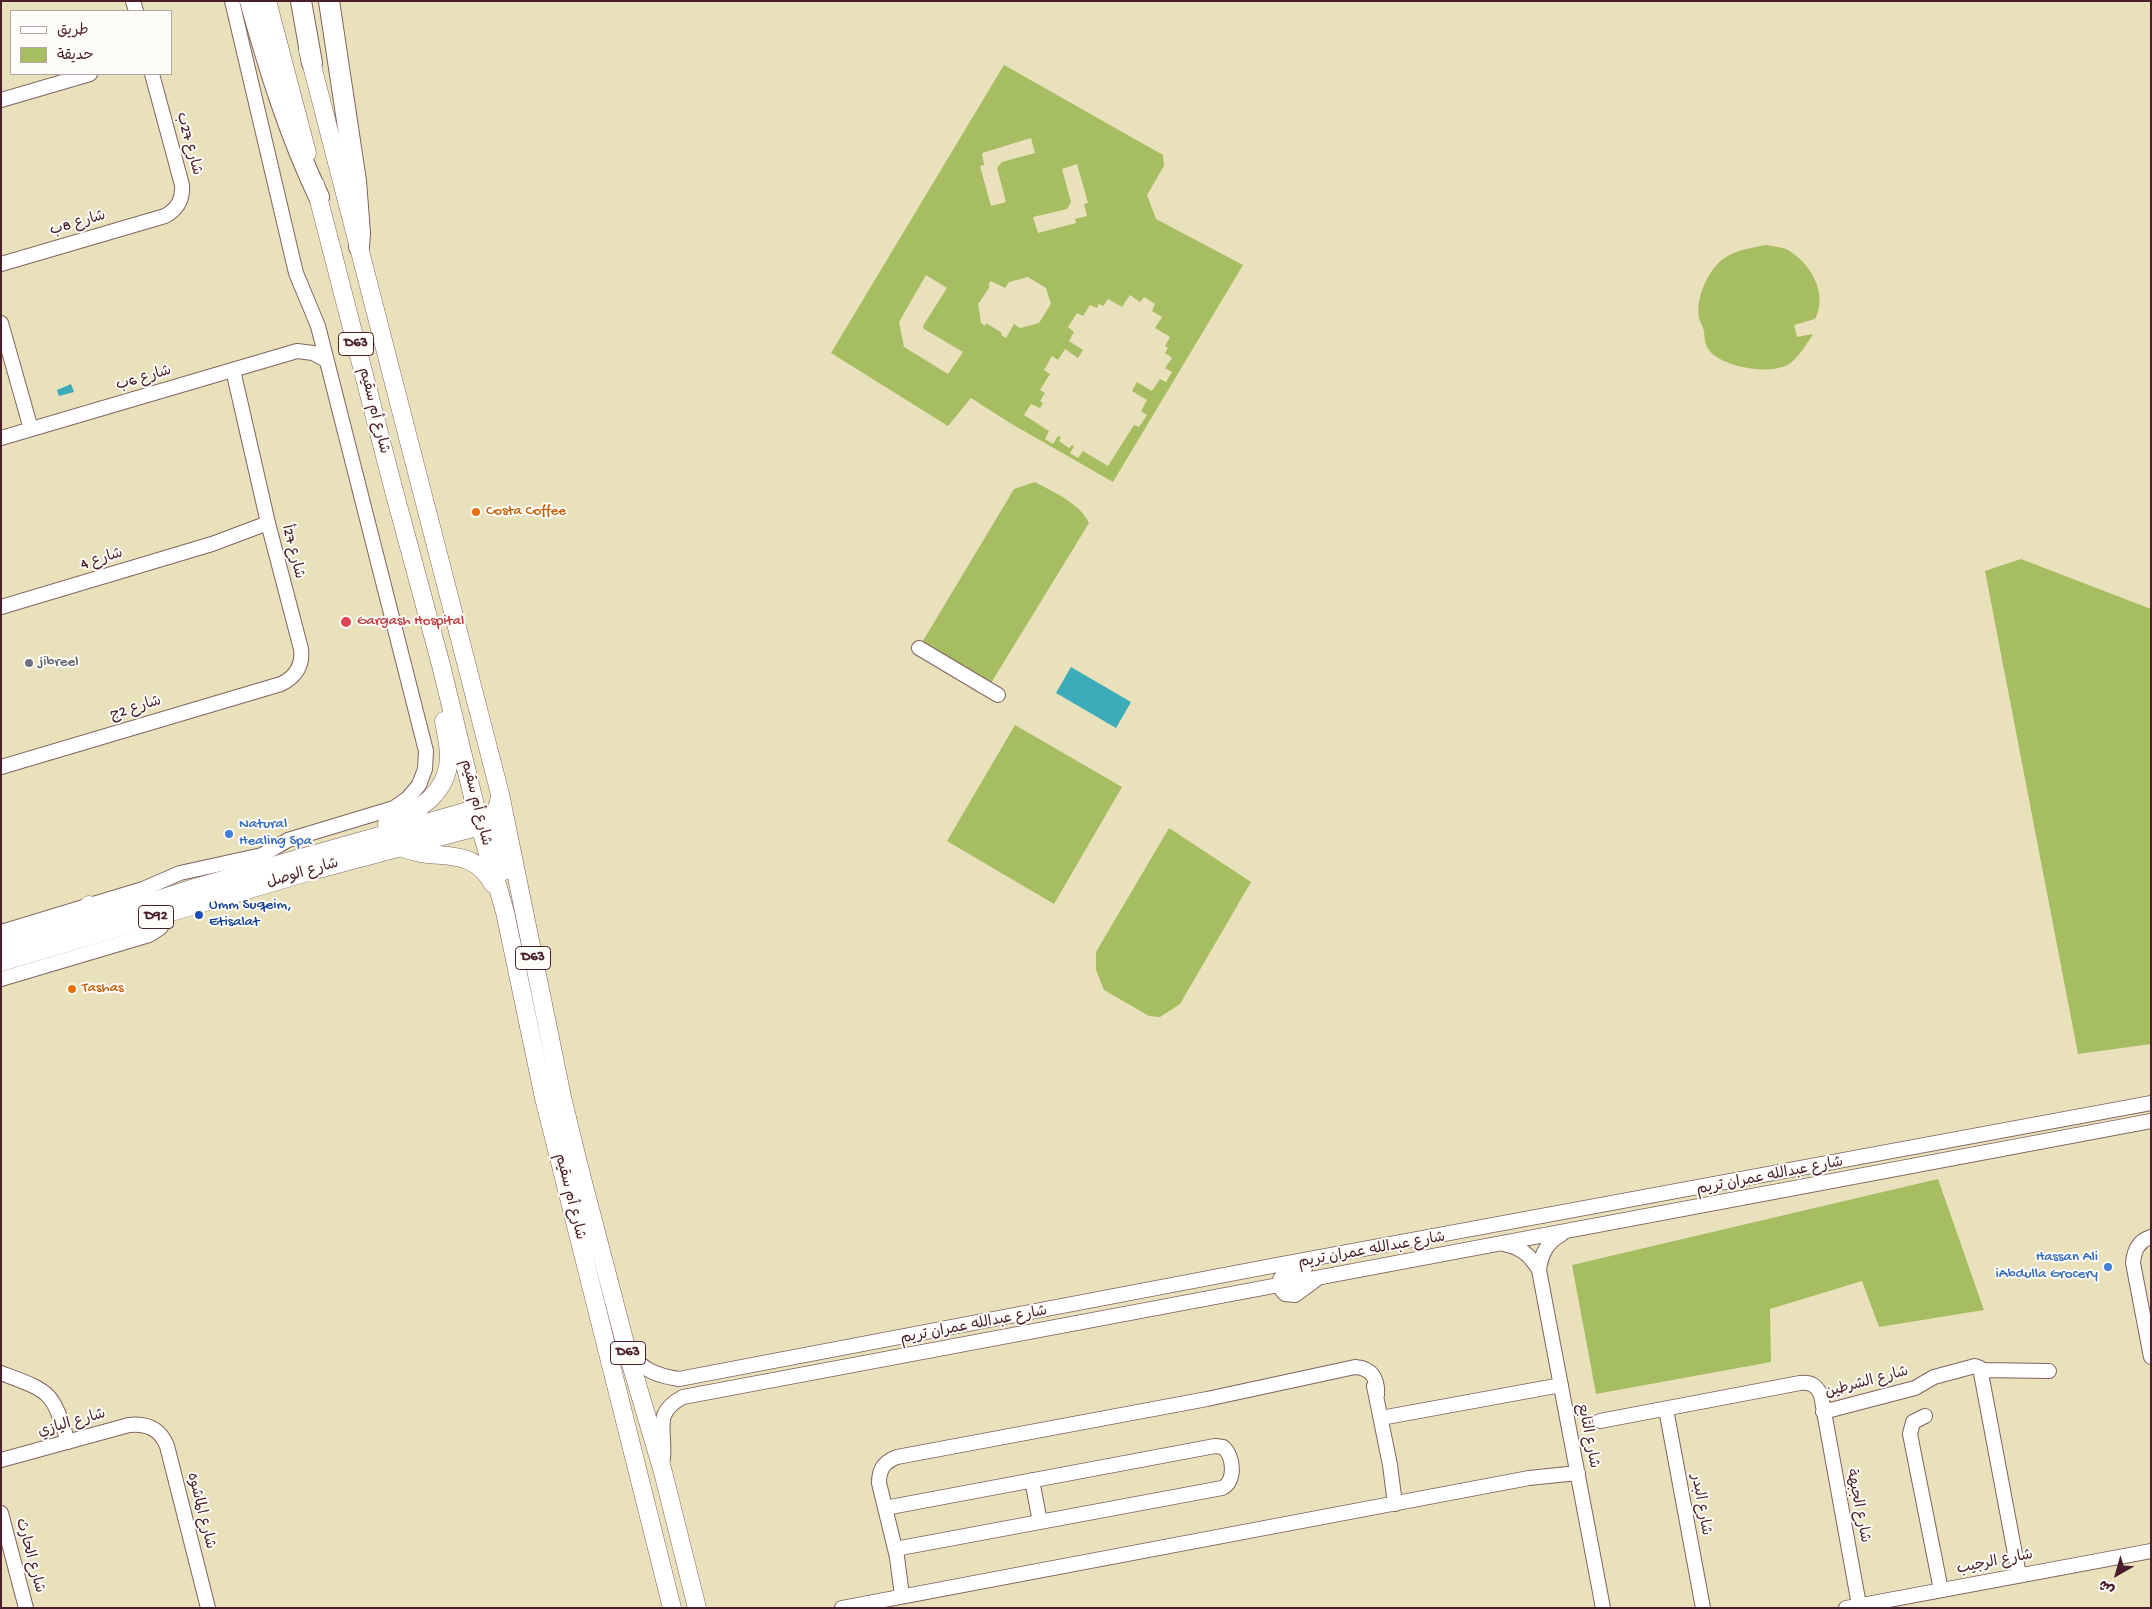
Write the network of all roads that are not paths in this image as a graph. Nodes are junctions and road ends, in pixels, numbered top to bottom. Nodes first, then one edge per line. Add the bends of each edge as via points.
1 (232, 1) edge
2 (250, 1) edge
3 (268, 1) edge
4 (295, 1) edge
5 (301, 1) edge
6 (329, 1) edge
7 (312, 62) junction
8 (87, 75) edge
9 (152, 75) edge
10 (1, 100) edge
11 (319, 197) junction
12 (165, 216) joint
13 (359, 247) junction
14 (1, 264) edge
15 (1, 316) edge
16 (1, 323) edge
17 (318, 326) junction
18 (297, 351) junction
19 (326, 360) junction
20 (229, 371) junction
21 (36, 428) junction
22 (1, 438) edge
23 (269, 527) junction
24 (1, 607) edge
25 (919, 648) dead end
26 (441, 665) junction
27 (281, 684) joint
28 (445, 684) junction
29 (998, 695) dead end
30 (1, 767) edge
31 (500, 794) junction
32 (484, 825) junction
33 (401, 847) junction
34 (336, 849) junction
35 (89, 905) junction
36 (505, 912) junction
37 (170, 913) junction
38 (114, 914) junction
39 (1, 932) edge
40 (1, 945) edge
41 (534, 960) junction
42 (1, 962) edge
43 (1, 979) edge
44 (2151, 1102) edge
45 (2151, 1121) edge
46 (1565, 1232) junction
47 (2151, 1237) edge
48 (1405, 1242) junction
49 (1501, 1244) junction
50 (1539, 1270) junction
51 (1279, 1284) junction
52 (626, 1348) junction
53 (2151, 1357) edge
54 (1981, 1370) junction
55 (2049, 1371) dead end
56 (1, 1373) edge
57 (1561, 1385) junction
58 (1666, 1409) junction
59 (1823, 1412) junction
60 (1925, 1416) dead end
61 (1381, 1418) junction
62 (1600, 1421) dead end
63 (152, 1428) joint
64 (68, 1442) junction
65 (1, 1460) edge
66 (1577, 1470) junction
67 (663, 1472) junction
68 (1032, 1480) junction
69 (1399, 1503) junction
70 (885, 1508) junction
71 (1, 1513) edge
72 (1040, 1522) junction
73 (2151, 1551) edge
74 (896, 1553) junction
75 (2019, 1575) junction
76 (1941, 1590) junction
77 (906, 1596) junction
78 (1852, 1606) edge
79 (26, 1608) edge
80 (208, 1608) edge
81 (672, 1608) edge
82 (697, 1608) edge
83 (842, 1608) edge
84 (1603, 1608) edge
85 (1703, 1608) edge

1 - 17 street via 296,273
2 - 11 highway via 282,111
3 - 11 main road, شارع أم سقيم / D63
4 - 7 main road, شارع أم سقيم / D63
5 - 7 highway
6 - 13 highway via 356,182
7 - 13 main road, شارع أم سقيم / D63
8 - 10 street
9 - 12 street, شارع 27ب via 182,185 179,203
11 - 26 main road, شارع أم سقيم / D63
12 - 14 street, شارع 8ب
13 - 31 main road, شارع أم سقيم / D63
15 - 16 street
16 - 21 street
17 - 18 street, شارع 6ب via 310,341
17 - 19 street
18 - 19 street via 313,353
18 - 20 street, شارع 6ب
19 - 35 street via 426,751 423,777 414,792 394,808 288,840 262,856 180,873 143,889
20 - 21 street, شارع 6ب
20 - 23 street, شارع 27أ
21 - 22 street, شارع 6ب
23 - 24 street, شارع 4
23 - 27 street, شارع 27أ via 301,654 298,670
25 - 29 street
26 - 28 main road, شارع أم سقيم / D63
26 - 31 main road via 459,700 482,791 489,797
27 - 30 street, شارع 2ج
28 - 32 main road, شارع أم سقيم / D63
28 - 34 main road via 441,700 449,762 440,787 417,811 363,833
31 - 32 main road via 496,812
31 - 41 main road, شارع أم سقيم / D63
32 - 33 main road, شارع الوصل / D92
32 - 34 main road, شارع الوصل / D92
32 - 36 main road, شارع أم سقيم / D63
32 - 41 main road via 518,936
33 - 36 main road via 423,854 454,855 473,862 488,876
33 - 37 main road, شارع الوصل / D92
34 - 38 main road, شارع الوصل / D92
35 - 38 main road
35 - 39 street
36 - 81 main road, شارع أم سقيم / D63 via 544,1098
37 - 42 main road, شارع الوصل / D92
37 - 43 street via 160,928 149,935
38 - 40 main road, شارع الوصل / D92
41 - 52 main road, شارع أم سقيم / D63 via 562,1096
44 - 48 street, شارع عبدالله عمران تريم
45 - 46 street, شارع عبدالله عمران تريم
46 - 49 street, شارع عبدالله عمران تريم
46 - 50 street, شارع التابع via 1549,1243 1540,1260
47 - 53 street via 2140,1243 2133,1263
48 - 51 street via 1370,1255 1290,1271 1280,1278
48 - 52 street, شارع عبدالله عمران تريم via 679,1379 648,1371
49 - 50 street, شارع التابع via 1511,1245 1528,1254
49 - 51 street, شارع عبدالله عمران تريم
50 - 57 street, شارع التابع
51 - 67 street, شارع عبدالله عمران تريم via 683,1397 667,1409 662,1419
52 - 67 main road, شارع أم سقيم / D63
54 - 55 street
54 - 59 street, شارع الشرطين via 1976,1366 1948,1373 1915,1388
54 - 75 street
56 - 64 street via 48,1394 57,1407
57 - 61 street
57 - 66 street, شارع التابع
58 - 59 street, شارع الشرطين via 1806,1382 1817,1388 1821,1395
58 - 62 street, شارع الشرطين
58 - 85 street, شارع البدر
59 - 78 street, شارع الجبهة
60 - 76 street via 1913,1422 1910,1434
61 - 69 street
61 - 70 street via 1376,1380 1368,1370 1347,1369 897,1457 889,1460 879,1474
63 - 64 street, شارع اليازي via 141,1424 129,1425
63 - 80 street, شارع الماشوه via 162,1436 167,1446
64 - 65 street, شارع اليازي
66 - 69 street
66 - 84 street, شارع التابع
67 - 82 main road, شارع أم سقيم / D63
68 - 70 street
68 - 72 street
68 - 72 street via 1219,1445 1228,1454 1232,1476 1229,1484 1222,1488
69 - 77 street
70 - 74 street
71 - 79 street, شارع الحارث
72 - 74 street
73 - 75 street, شارع الرجيب
74 - 77 street
75 - 76 street, شارع الرجيب
76 - 78 street, شارع الرجيب
77 - 83 street

